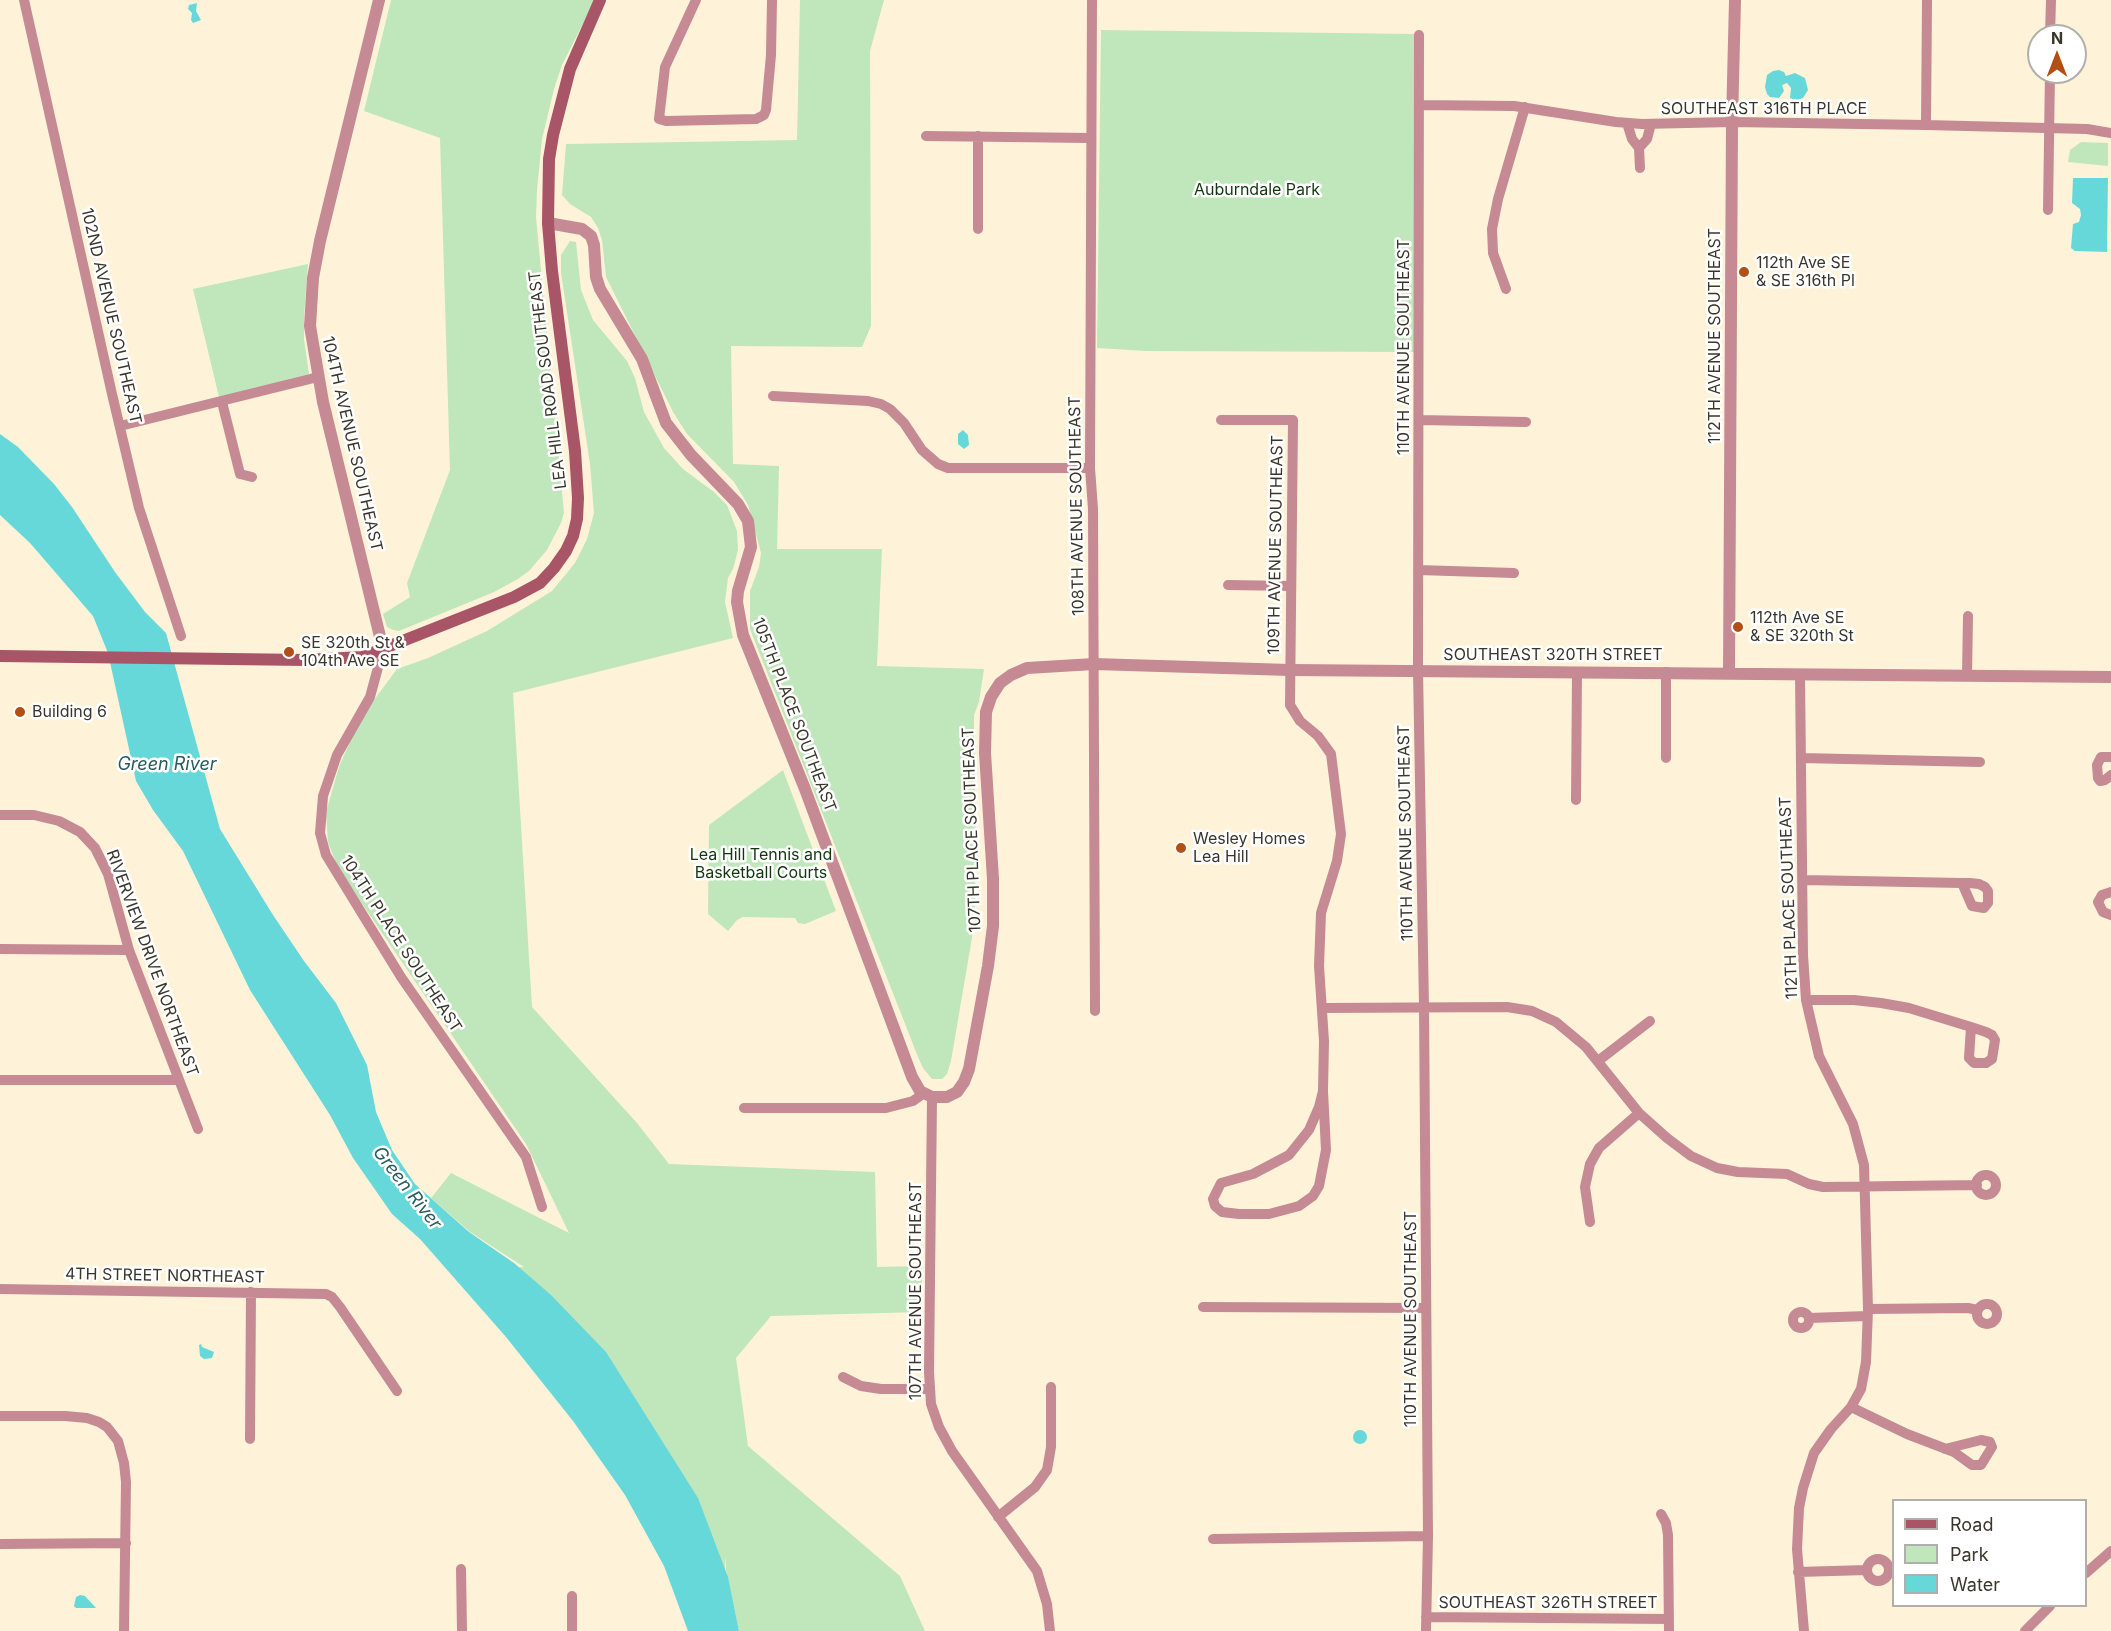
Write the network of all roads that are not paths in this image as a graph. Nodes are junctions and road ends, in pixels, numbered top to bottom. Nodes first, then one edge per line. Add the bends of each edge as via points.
1 (24, 0) edge
2 (379, 0) edge
3 (600, 0) edge
4 (696, 0) edge
5 (772, 0) edge
6 (1092, 0) edge
7 (1735, 0) edge
8 (1928, 0) edge
9 (2051, 0) edge
10 (2050, 24) edge
11 (1419, 35) dead end
12 (2050, 84) edge
13 (1419, 105) junction
14 (1525, 107) junction
15 (1732, 122) junction
16 (1627, 123) junction
17 (1651, 124) junction
18 (1926, 125) junction
19 (2049, 129) junction
20 (2111, 133) edge
21 (926, 136) dead end
22 (978, 136) junction
23 (1090, 138) junction
24 (1639, 148) junction
25 (1640, 168) dead end
26 (2048, 210) dead end
27 (548, 223) junction
28 (978, 229) dead end
29 (1506, 289) dead end
30 (318, 377) junction
31 (773, 396) dead end
32 (222, 402) junction
33 (1221, 420) dead end
34 (1419, 420) junction
35 (1526, 422) dead end
36 (120, 426) junction
37 (1090, 468) junction
38 (252, 477) dead end
39 (1418, 570) junction
40 (1514, 573) dead end
41 (1228, 585) dead end
42 (1291, 585) junction
43 (1968, 616) dead end
44 (182, 636) dead end
45 (383, 649) junction
46 (0, 656) edge
47 (1094, 664) junction
48 (1290, 670) junction
49 (1418, 670) junction
50 (1576, 672) junction
51 (1666, 672) junction
52 (1729, 673) junction
53 (1800, 675) junction
54 (1967, 675) junction
55 (2111, 677) edge
56 (1000, 683) joint
57 (2111, 757) edge
58 (1666, 758) dead end
59 (1801, 758) junction
60 (1980, 762) dead end
61 (2111, 775) edge
62 (1576, 800) dead end
63 (0, 815) edge
64 (1803, 880) junction
65 (1962, 883) dead end
66 (2111, 892) edge
67 (2111, 915) edge
68 (0, 950) edge
69 (129, 950) junction
70 (1806, 1000) junction
71 (1424, 1006) junction
72 (1323, 1008) junction
73 (1095, 1011) dead end
74 (1650, 1021) dead end
75 (1971, 1027) dead end
76 (1599, 1061) junction
77 (0, 1080) edge
78 (178, 1080) junction
79 (1323, 1091) junction
80 (928, 1095) junction
81 (744, 1108) dead end
82 (1639, 1113) junction
83 (198, 1129) dead end
84 (1977, 1185) dead end
85 (1865, 1186) junction
86 (542, 1207) dead end
87 (1590, 1222) dead end
88 (0, 1289) edge
89 (251, 1292) junction
90 (1203, 1307) dead end
91 (1425, 1308) junction
92 (1978, 1310) dead end
93 (1868, 1312) junction
94 (1809, 1318) dead end
95 (843, 1377) dead end
96 (1051, 1387) dead end
97 (929, 1389) junction
98 (397, 1391) dead end
99 (1851, 1407) junction
100 (0, 1416) edge
101 (250, 1439) dead end
102 (1945, 1449) dead end
103 (1662, 1514) dead end
104 (998, 1517) junction
105 (1428, 1536) junction
106 (1213, 1539) dead end
107 (126, 1543) junction
108 (0, 1544) edge
109 (2111, 1551) edge
110 (461, 1569) dead end
111 (1867, 1570) dead end
112 (2087, 1571) edge
113 (1798, 1572) junction
114 (572, 1596) dead end
115 (2048, 1607) edge
116 (1426, 1617) junction
117 (1669, 1619) junction
118 (124, 1631) edge
119 (462, 1631) edge
120 (572, 1631) edge
121 (1050, 1631) edge
122 (1426, 1631) edge
123 (1669, 1631) edge
124 (1804, 1631) edge
125 (2025, 1631) edge

1 - 36 street, 102ND AVENUE SOUTHEAST
2 - 30 street, 104TH AVENUE SOUTHEAST via 313,278 310,326
3 - 27 main road, LEA HILL ROAD SOUTHEAST via 570,69 553,135
4 - 5 street via 665,67 659,119 666,122 756,119 764,115
6 - 23 street, 108TH AVENUE SOUTHEAST
7 - 15 street, 112TH AVENUE SOUTHEAST
8 - 18 street
9 - 10 street
11 - 13 street, 110TH AVENUE SOUTHEAST
12 - 19 street
13 - 14 street, SOUTHEAST 316TH PLACE
13 - 34 street, 110TH AVENUE SOUTHEAST
14 - 16 street, SOUTHEAST 316TH PLACE
14 - 29 street via 1492,229 1493,253
15 - 17 street, SOUTHEAST 316TH PLACE
15 - 18 street, SOUTHEAST 316TH PLACE
15 - 52 street, 112TH AVENUE SOUTHEAST
16 - 17 street, SOUTHEAST 316TH PLACE
16 - 24 street
17 - 24 street via 1650,134
18 - 19 street, SOUTHEAST 316TH PLACE
19 - 20 street, SOUTHEAST 316TH PLACE
19 - 26 street
21 - 22 street
22 - 23 street
22 - 28 street
23 - 37 street, 108TH AVENUE SOUTHEAST
24 - 25 street
27 - 45 main road, LEA HILL ROAD SOUTHEAST via 578,478 573,536 540,583
27 - 80 street, 105TH PLACE SOUTHEAST via 590,234 600,289 642,358 666,423 738,504 748,521 751,547 738,591 739,623 904,1059 916,1084
30 - 32 street
30 - 45 street, 104TH AVENUE SOUTHEAST
31 - 37 street via 881,404 904,423 922,450 948,468
32 - 36 street
32 - 38 street via 240,474
33 - 42 street, 109TH AVENUE SOUTHEAST via 1293,420
34 - 35 street
34 - 39 street, 110TH AVENUE SOUTHEAST
36 - 44 street, 102ND AVENUE SOUTHEAST via 140,508
37 - 47 street, 108TH AVENUE SOUTHEAST
39 - 40 street
39 - 49 street, 110TH AVENUE SOUTHEAST
41 - 42 street
42 - 48 street, 109TH AVENUE SOUTHEAST
43 - 54 street
45 - 46 main road via 343,659
45 - 86 street, 104TH PLACE SOUTHEAST via 370,697 337,755 322,796 320,832 326,855 401,977 526,1157
47 - 48 street, SOUTHEAST 320TH STREET
47 - 56 street, SOUTHEAST 320TH STREET via 1026,668
47 - 73 street, 108TH AVENUE SOUTHEAST
48 - 49 street, SOUTHEAST 320TH STREET
48 - 72 street, 109TH AVENUE SOUTHEAST via 1292,711 1331,754 1341,834 1321,913 1319,966
49 - 50 street, SOUTHEAST 320TH STREET
49 - 71 street, 110TH AVENUE SOUTHEAST
50 - 51 street, SOUTHEAST 320TH STREET
50 - 62 street
51 - 52 street, SOUTHEAST 320TH STREET
51 - 58 street
52 - 53 street, SOUTHEAST 320TH STREET
53 - 54 street, SOUTHEAST 320TH STREET
53 - 59 street, 112TH PLACE SOUTHEAST
54 - 55 street, SOUTHEAST 320TH STREET
56 - 80 street, 107TH PLACE SOUTHEAST via 988,705 984,731 994,902 988,966 964,1082 947,1097
57 - 61 street via 2101,757 2097,765 2100,781
59 - 60 street
59 - 64 street, 112TH PLACE SOUTHEAST
63 - 69 street, RIVERVIEW DRIVE NORTHEAST via 26,815 65,823 80,832 95,848 108,874
64 - 65 street
64 - 70 street, 112TH PLACE SOUTHEAST
66 - 67 street via 2102,895 2098,902 2103,912
68 - 69 street
69 - 78 street, RIVERVIEW DRIVE NORTHEAST
70 - 75 street via 1881,1003
70 - 85 street, 112TH PLACE SOUTHEAST via 1819,1056 1859,1142
71 - 72 street
71 - 76 street via 1532,1011 1571,1033
71 - 91 street, 110TH AVENUE SOUTHEAST
72 - 79 street, 109TH AVENUE SOUTHEAST
74 - 76 street
76 - 82 street
77 - 78 street
78 - 83 street, RIVERVIEW DRIVE NORTHEAST
79 - 79 street, 109TH AVENUE SOUTHEAST via 1309,1130 1289,1155 1253,1174 1221,1183 1213,1199 1215,1206 1222,1212 1269,1214 1299,1206 1312,1196 1319,1186 1326,1150
80 - 81 street via 886,1108
80 - 97 street, 107TH AVENUE SOUTHEAST
82 - 85 street via 1680,1148 1717,1168 1787,1174 1823,1187
82 - 87 street via 1599,1148 1590,1164 1585,1187
84 - 85 street
85 - 93 street, 112TH PLACE SOUTHEAST
88 - 89 street, 4TH STREET NORTHEAST
89 - 98 street, 4TH STREET NORTHEAST via 330,1295
89 - 101 street
90 - 91 street
91 - 105 street, 110TH AVENUE SOUTHEAST
92 - 93 street
93 - 94 street
93 - 99 street, 112TH PLACE SOUTHEAST via 1865,1371
95 - 97 street via 861,1386 881,1389
96 - 104 street via 1047,1470 1035,1487
97 - 104 street, 107TH AVENUE SOUTHEAST via 934,1416 945,1439
99 - 102 street
99 - 113 street, 112TH PLACE SOUTHEAST via 1821,1443 1807,1470 1799,1508
100 - 107 street via 65,1416 107,1427 118,1441 124,1463
103 - 117 street via 1668,1535
104 - 121 street, 107TH AVENUE SOUTHEAST via 1037,1571
105 - 106 street
105 - 116 street, 110TH AVENUE SOUTHEAST
107 - 108 street
107 - 118 street
109 - 112 street
110 - 119 street
111 - 113 street
113 - 124 street, 112TH PLACE SOUTHEAST
114 - 120 street
115 - 125 street
116 - 117 street, SOUTHEAST 326TH STREET
116 - 122 street, 110TH AVENUE SOUTHEAST
117 - 123 street

